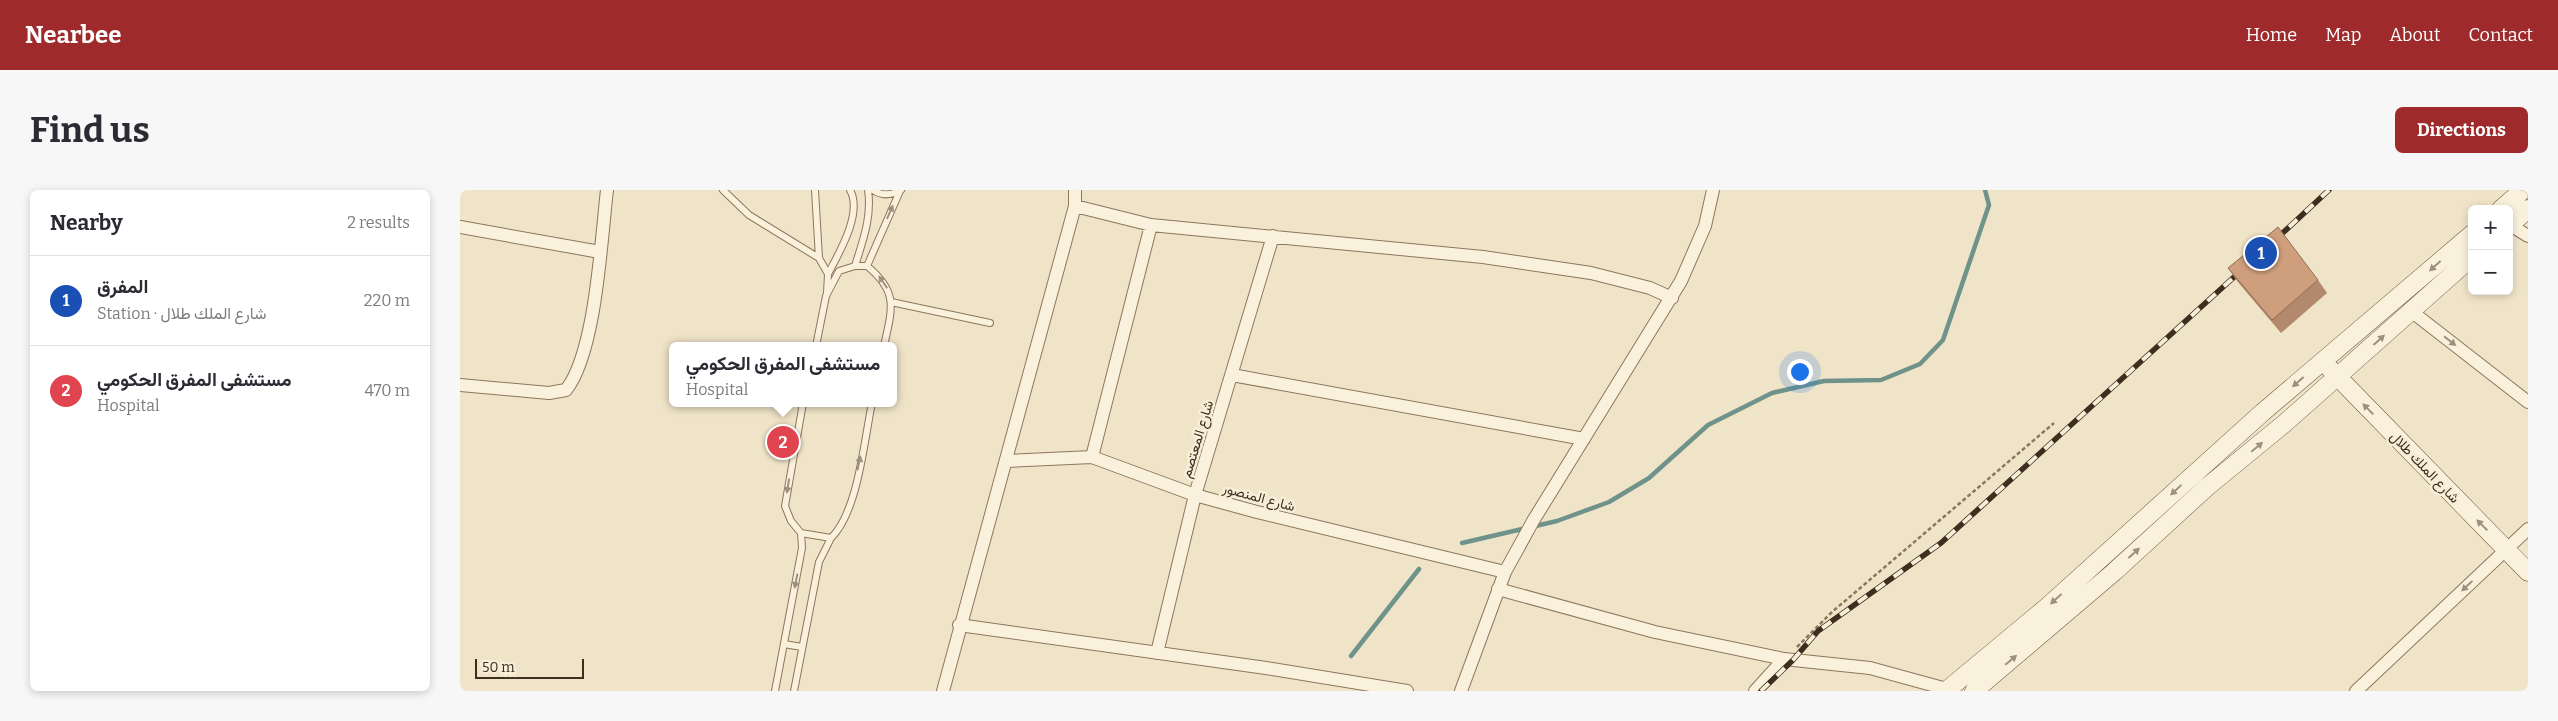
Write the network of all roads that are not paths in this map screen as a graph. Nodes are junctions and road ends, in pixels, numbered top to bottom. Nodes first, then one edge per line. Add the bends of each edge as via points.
1 (607, 190) edge
2 (722, 190) edge
3 (815, 190) edge
4 (850, 190) edge
5 (868, 190) edge
6 (873, 190) edge
7 (901, 190) edge
8 (1075, 190) edge
9 (1713, 190) edge
10 (2523, 190) edge
11 (2506, 205) edge
12 (1075, 206) junction
13 (2528, 209) edge
14 (2513, 223) edge
15 (1151, 225) junction
16 (460, 228) edge
17 (2513, 228) edge
18 (1274, 236) junction
19 (2528, 236) edge
20 (2468, 237) edge
21 (600, 252) junction
22 (819, 258) junction
23 (2468, 261) edge
24 (855, 266) junction
25 (867, 266) junction
26 (828, 274) junction
27 (826, 296) junction
28 (1672, 298) junction
29 (891, 302) junction
30 (2411, 311) junction
31 (990, 323) dead end
32 (817, 342) edge
33 (885, 342) edge
34 (2323, 361) junction
35 (1232, 375) junction
36 (2337, 377) junction
37 (460, 385) edge
38 (2528, 402) edge
39 (802, 407) edge
40 (871, 407) edge
41 (1584, 438) junction
42 (1092, 457) junction
43 (1006, 461) junction
44 (2195, 472) junction
45 (2207, 487) junction
46 (1195, 495) junction
47 (2528, 529) edge
48 (801, 533) junction
49 (831, 538) junction
50 (2506, 549) junction
51 (1505, 572) junction
52 (2528, 572) edge
53 (1498, 589) junction
54 (960, 625) junction
55 (784, 644) junction
56 (802, 647) junction
57 (1157, 653) junction
58 (1784, 659) junction
59 (1949, 690) edge
60 (775, 691) edge
61 (794, 691) edge
62 (942, 691) edge
63 (1407, 691) edge
64 (1461, 691) edge
65 (1755, 691) edge
66 (1974, 691) edge
67 (2356, 691) edge

1 - 21 street
2 - 22 lane via 749,215
3 - 22 lane
4 - 26 lane via 854,205 852,217 843,245
5 - 24 lane via 870,206
6 - 7 lane via 882,195
25 -> 7 lane
8 - 12 street
9 - 28 street via 1697,248
10 - 11 main road
12 - 15 street
12 - 43 street
13 - 14 main road
15 - 18 street
15 - 42 street
16 - 21 street
17 - 19 street
18 - 28 street via 1591,273 1650,288
18 - 35 street, شارع المعتصم
20 -> 34 main road
21 - 37 street via 582,357 566,390 549,393
22 - 26 lane
23 - 30 main road
24 - 25 lane
24 - 27 lane via 839,272
29 -> 25 lane via 887,285
26 - 27 lane
27 - 32 lane
28 - 41 street
29 - 31 lane
29 - 33 lane
36 -> 30 main road
30 -> 38 street
34 - 36 main road, شارع الملك طلال
34 -> 44 main road
35 - 41 street
35 - 46 street, شارع المعتصم
45 -> 36 main road
50 -> 36 main road, شارع الملك طلال
39 -> 48 lane via 784,506
49 -> 40 lane via 841,528 849,511
41 - 51 street
42 - 43 street, شارع المنصور
42 - 46 street, شارع المنصور
43 - 54 street
44 - 45 main road
44 -> 59 main road
66 -> 45 main road
46 - 51 street, شارع المنصور
46 - 57 street, شارع المعتصم
47 - 50 street
48 - 49 lane
48 -> 55 lane via 802,548
49 - 56 lane via 819,562
50 - 52 main road, شارع الملك طلال
50 -> 67 street
51 - 53 street
53 - 58 street via 1646,630
53 - 64 street
54 - 57 street
54 - 62 street
55 - 56 lane
55 - 60 lane
56 - 61 lane
57 - 63 street
58 - 59 street via 1870,668
58 - 65 street

